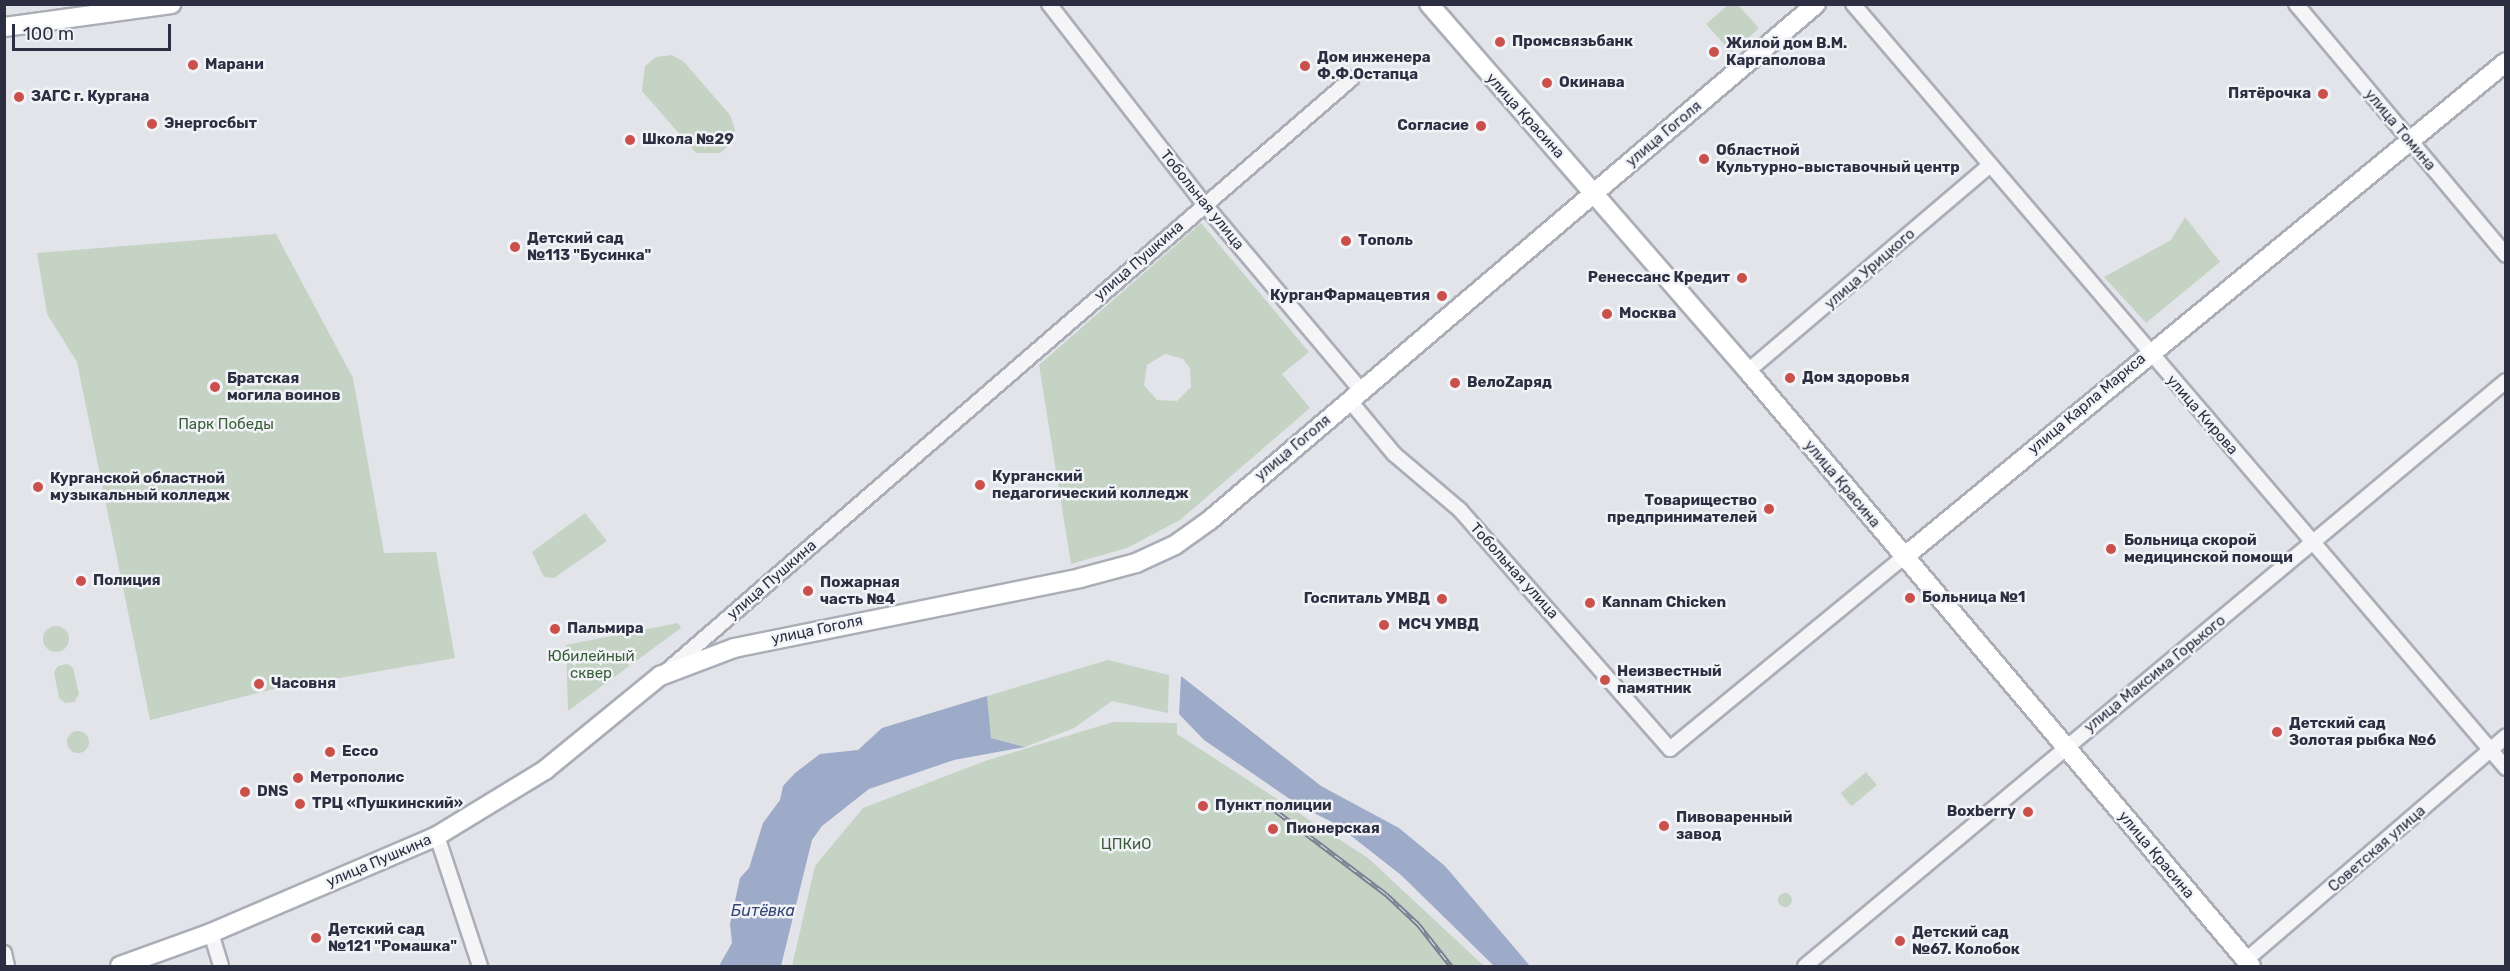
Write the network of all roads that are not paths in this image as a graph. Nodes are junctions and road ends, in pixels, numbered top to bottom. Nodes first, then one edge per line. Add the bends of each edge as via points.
1 (171, 4) edge
2 (1049, 4) edge
3 (1816, 4) edge
4 (1853, 4) edge
5 (2295, 4) edge
6 (1434, 6) edge
7 (4, 27) edge
8 (2505, 62) edge
9 (1351, 79) dead end
10 (2409, 141) junction
11 (1990, 165) junction
12 (1594, 194) junction
13 (1205, 205) junction
14 (2505, 255) edge
15 (2148, 353) junction
16 (1749, 371) junction
17 (2505, 381) edge
18 (1355, 395) junction
19 (2316, 543) junction
20 (1904, 557) junction
21 (660, 676) junction
22 (2505, 736) edge
23 (2065, 747) junction
24 (1670, 749) joint
25 (2489, 751) junction
26 (2505, 768) edge
27 (437, 836) junction
28 (211, 933) junction
29 (4, 953) edge
30 (2249, 963) edge
31 (7, 966) edge
32 (120, 966) edge
33 (221, 966) edge
34 (480, 966) edge
35 (1805, 966) edge

1 - 7 main road
2 - 13 street, Тобольная улица
3 - 12 main road, улица Гоголя
4 - 11 street, улица Кирова
5 - 10 street, улица Томина
6 - 12 main road, улица Красина
8 - 10 main road, улица Карла Маркса
9 - 13 street, улица Пушкина
10 - 14 street, улица Томина
10 - 15 main road, улица Карла Маркса
11 - 15 street, улица Кирова
11 - 16 street, улица Урицкого
12 - 16 main road, улица Красина
12 - 18 main road, улица Гоголя
13 - 18 street, Тобольная улица
13 - 21 street, улица Пушкина
15 - 19 street, улица Кирова
15 - 20 main road, улица Карла Маркса
16 - 20 main road, улица Красина
17 - 19 street, улица Максима Горького
18 - 21 main road, улица Гоголя via 1210,520 1175,544 1136,563 1080,578 734,648
18 - 24 street, Тобольная улица via 1394,454 1460,510
19 - 23 street, улица Максима Горького
19 - 25 street, улица Кирова
20 - 23 main road, улица Красина
20 - 24 street, улица Карла Маркса
21 - 27 main road, улица Пушкина via 539,774
22 - 25 street, Советская улица
23 - 30 main road, улица Красина
23 - 35 street, улица Максима Горького via 1983,821
25 - 26 street, улица Кирова
25 - 30 street, Советская улица
27 - 28 main road, улица Пушкина
27 - 34 street
28 - 32 main road, улица Пушкина
28 - 33 street
29 - 31 street

